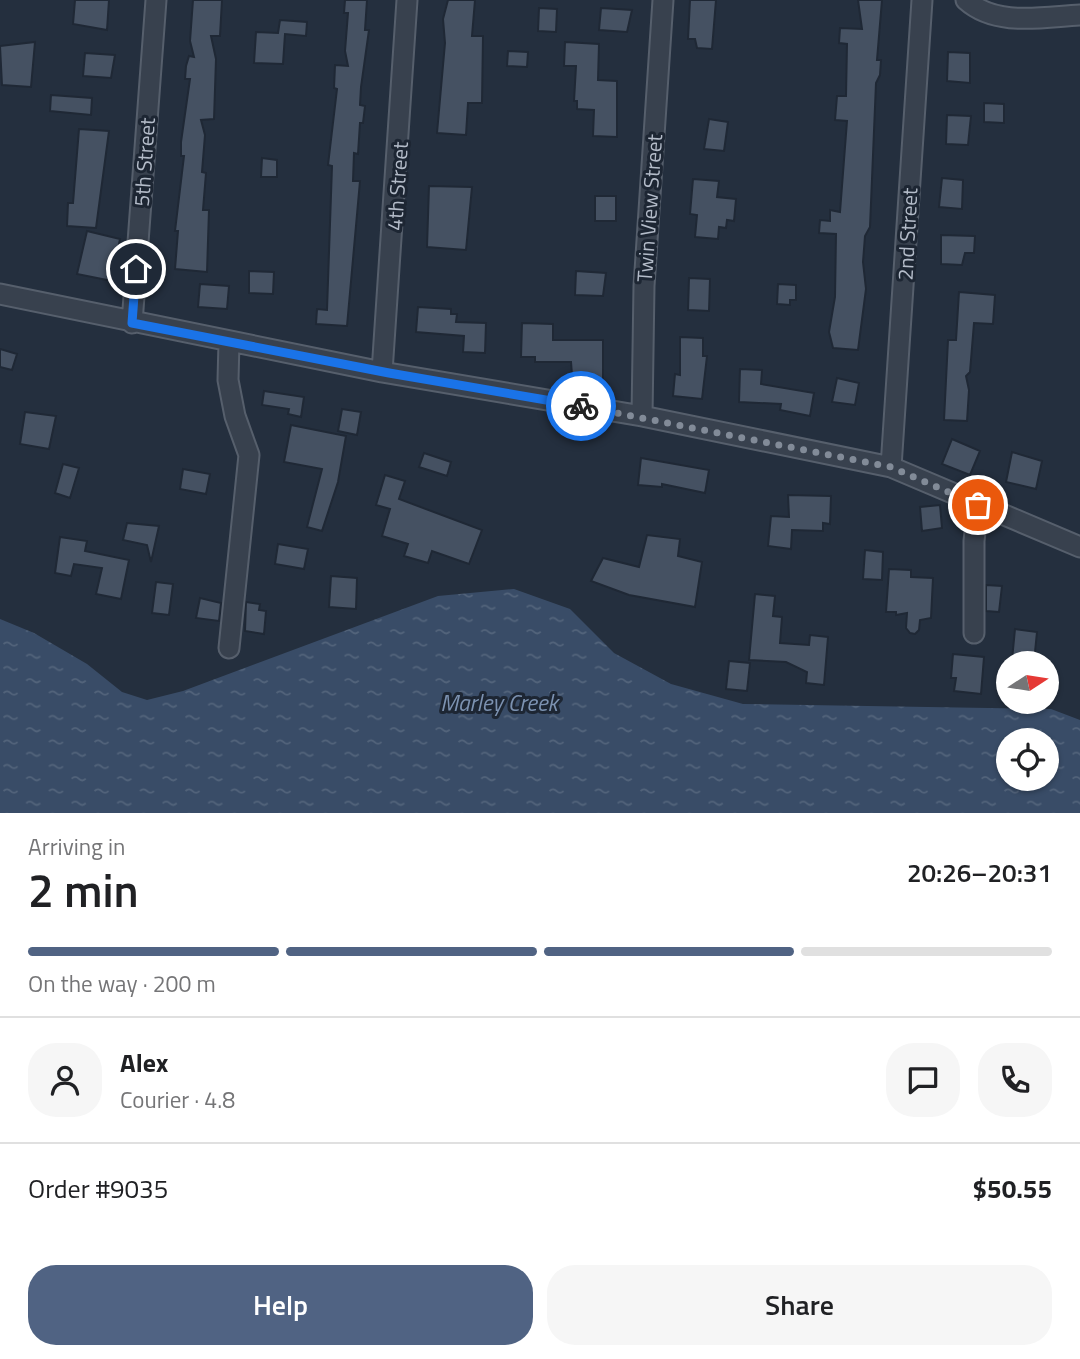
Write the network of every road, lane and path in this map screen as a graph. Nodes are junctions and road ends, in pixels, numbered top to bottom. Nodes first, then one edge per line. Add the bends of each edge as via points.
1 (156, 0) edge
2 (407, 0) edge
3 (663, 0) edge
4 (922, 0) edge
5 (966, 0) edge
6 (1040, 8) edge
7 (1011, 9) edge
8 (1080, 15) edge
9 (0, 294) edge
10 (132, 323) junction
11 (229, 342) junction
12 (383, 372) junction
13 (642, 416) junction
14 (891, 467) junction
15 (978, 505) junction
16 (1080, 547) edge
17 (974, 633) dead end
18 (229, 648) dead end

1 - 10 street, 5th Street
2 - 12 street, 4th Street
3 - 13 street, Twin View Street via 644,286
4 - 14 street, 2nd Street
5 - 7 street via 975,8
6 - 7 street
6 - 8 street
9 - 10 street
10 - 11 street
11 - 12 street
11 - 18 street via 228,380 234,416 248,455
12 - 13 street
13 - 14 street
14 - 15 street
15 - 16 street
15 - 17 street

